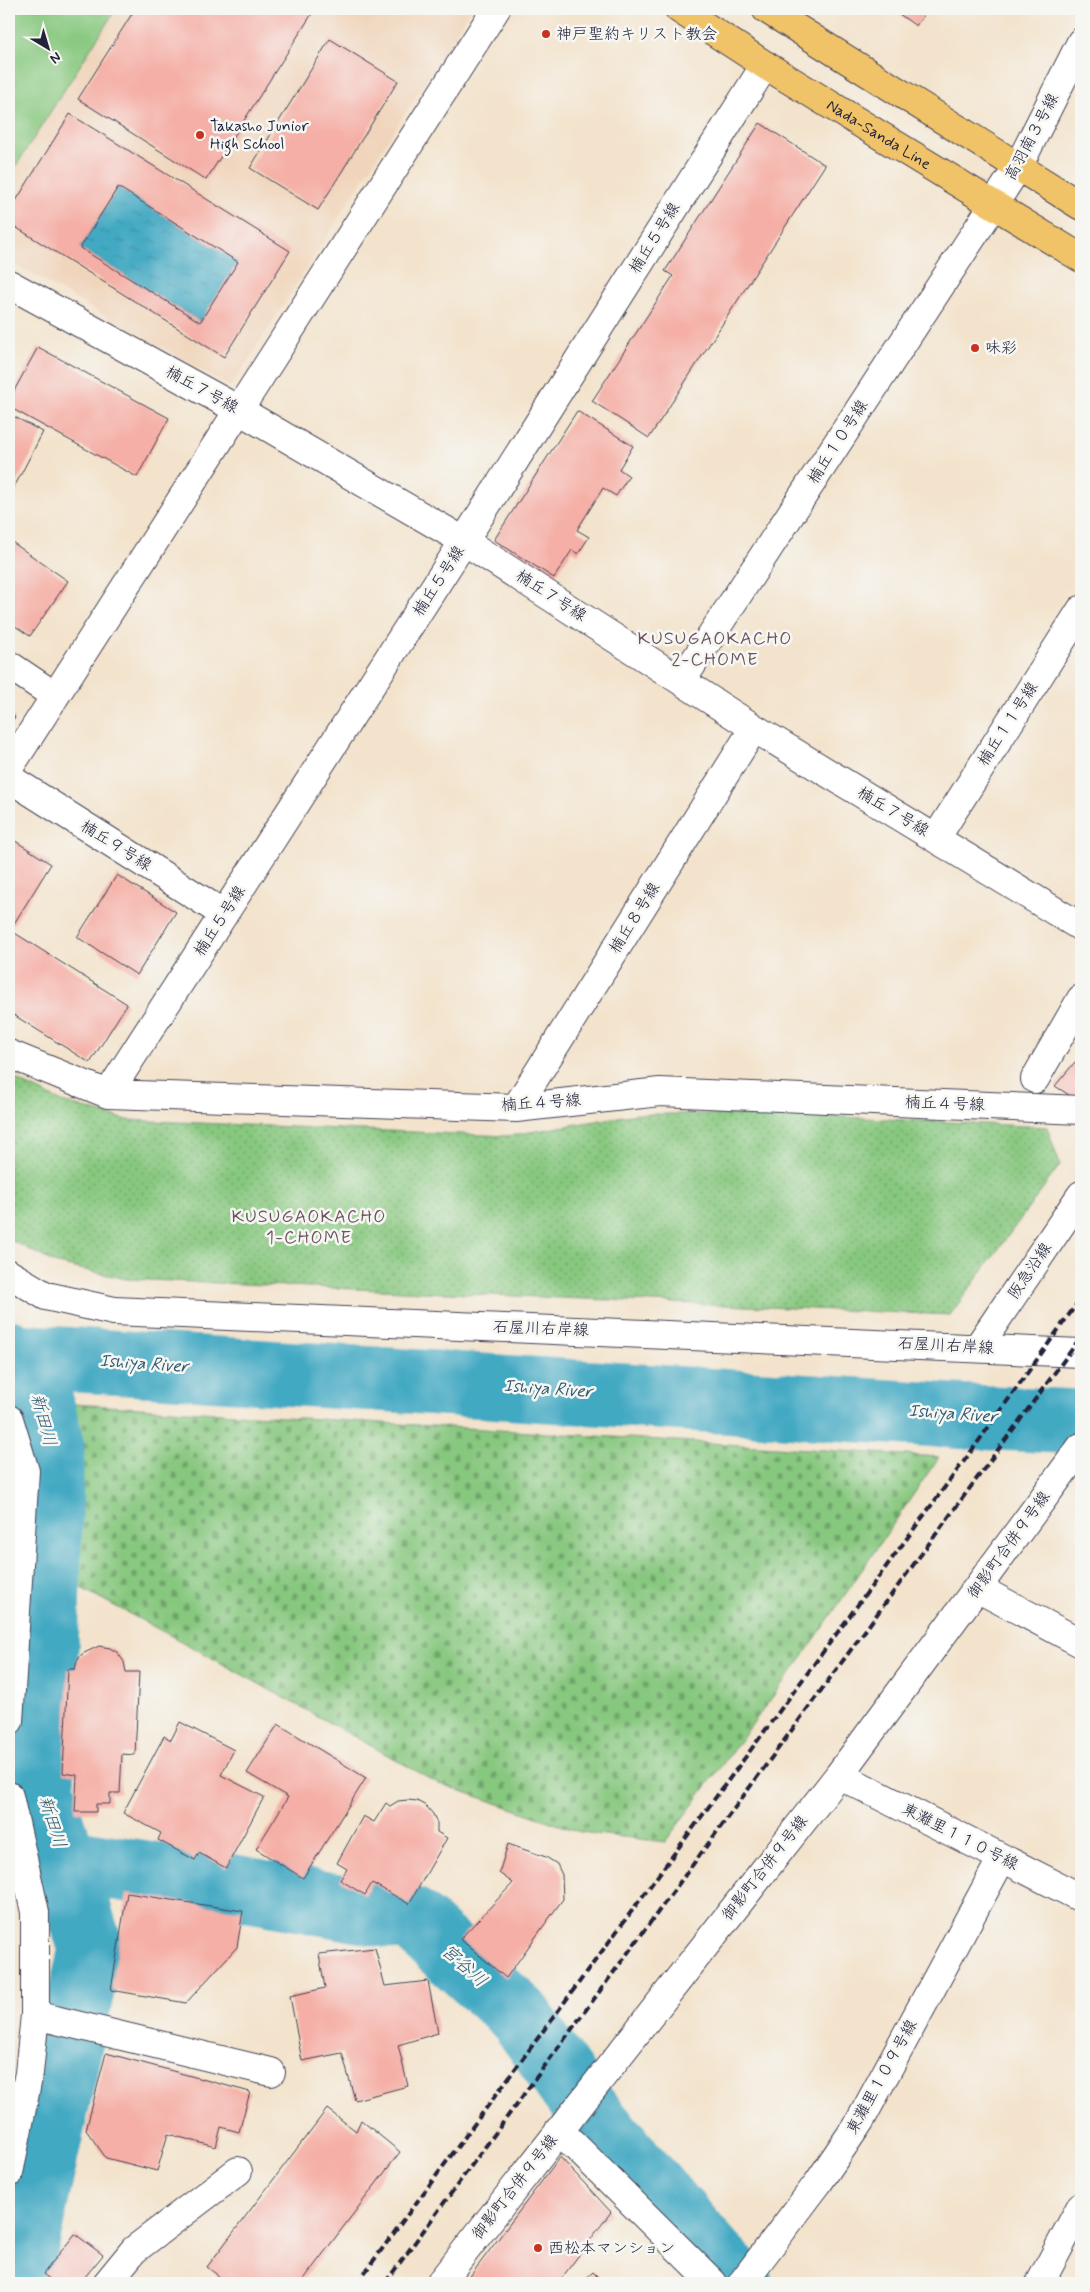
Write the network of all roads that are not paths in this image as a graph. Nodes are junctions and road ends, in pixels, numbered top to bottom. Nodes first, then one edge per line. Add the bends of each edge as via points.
1 (496, 9) edge
2 (679, 9) edge
3 (766, 9) edge
4 (1081, 42) edge
5 (765, 65) junction
6 (1018, 167) junction
7 (994, 204) junction
8 (1081, 206) edge
9 (1081, 258) edge
10 (9, 284) edge
11 (237, 409) junction
12 (464, 541) junction
13 (1081, 610) edge
14 (9, 665) edge
15 (682, 680) junction
16 (55, 696) junction
17 (754, 728) junction
18 (9, 768) edge
19 (9, 778) edge
20 (936, 838) junction
21 (224, 914) junction
22 (1081, 927) edge
23 (1081, 999) edge
24 (9, 1054) edge
25 (1035, 1079) dead end
26 (108, 1094) junction
27 (516, 1108) junction
28 (1081, 1110) edge
29 (1081, 1195) edge
30 (9, 1274) edge
31 (978, 1347) junction
32 (1081, 1353) edge
33 (9, 1419) edge
34 (1081, 1447) edge
35 (978, 1588) junction
36 (1081, 1643) edge
37 (9, 1722) edge
38 (838, 1775) junction
39 (9, 1796) edge
40 (1002, 1858) junction
41 (1081, 1898) edge
42 (45, 2017) junction
43 (271, 2072) dead end
44 (567, 2120) junction
45 (238, 2171) dead end
46 (9, 2173) edge
47 (1081, 2206) edge
48 (107, 2283) edge
49 (440, 2283) edge
50 (712, 2283) edge
51 (742, 2283) edge
52 (1040, 2283) edge

1 - 11 street
2 - 5 main road, Nada-Sanda Line
3 - 6 main road
4 - 6 street, 高羽南３号線
5 - 7 main road, Nada-Sanda Line
5 - 12 street, 楠丘５号線
6 - 7 street, 高羽南３号線
6 - 8 main road
7 - 9 main road, Nada-Sanda Line
7 - 15 street, 楠丘１０号線
10 - 11 street, 楠丘７号線
11 - 12 street, 楠丘７号線
11 - 16 street
12 - 15 street, 楠丘７号線
12 - 21 street, 楠丘５号線
13 - 20 street, 楠丘１１号線
14 - 16 street
15 - 17 street, 楠丘７号線
16 - 18 street
17 - 20 street, 楠丘７号線
17 - 27 street, 楠丘８号線
19 - 21 street, 楠丘９号線
20 - 22 street, 楠丘７号線
21 - 26 street, 楠丘５号線
23 - 25 street
24 - 26 street, 楠丘４号線
26 - 27 street, 楠丘４号線
27 - 28 street, 楠丘４号線 via 660,1092
29 - 31 street, 阪急沿線
30 - 31 street, 石屋川右岸線 via 46,1296 114,1311
31 - 32 street, 石屋川右岸線
33 - 37 street via 25,1471
34 - 35 street, 御影町合併９号線
35 - 36 street
35 - 38 street, 御影町合併９号線
38 - 40 street, 東灘里１１０号線
38 - 44 street, 御影町合併９号線
39 - 42 street via 35,1912
40 - 41 street, 東灘里１１０号線
40 - 51 street, 東灘里１０９号線 via 860,2120
42 - 43 street
42 - 46 street via 29,2072
44 - 49 street, 御影町合併９号線
44 - 50 street
45 - 48 street via 134,2250
47 - 52 street

